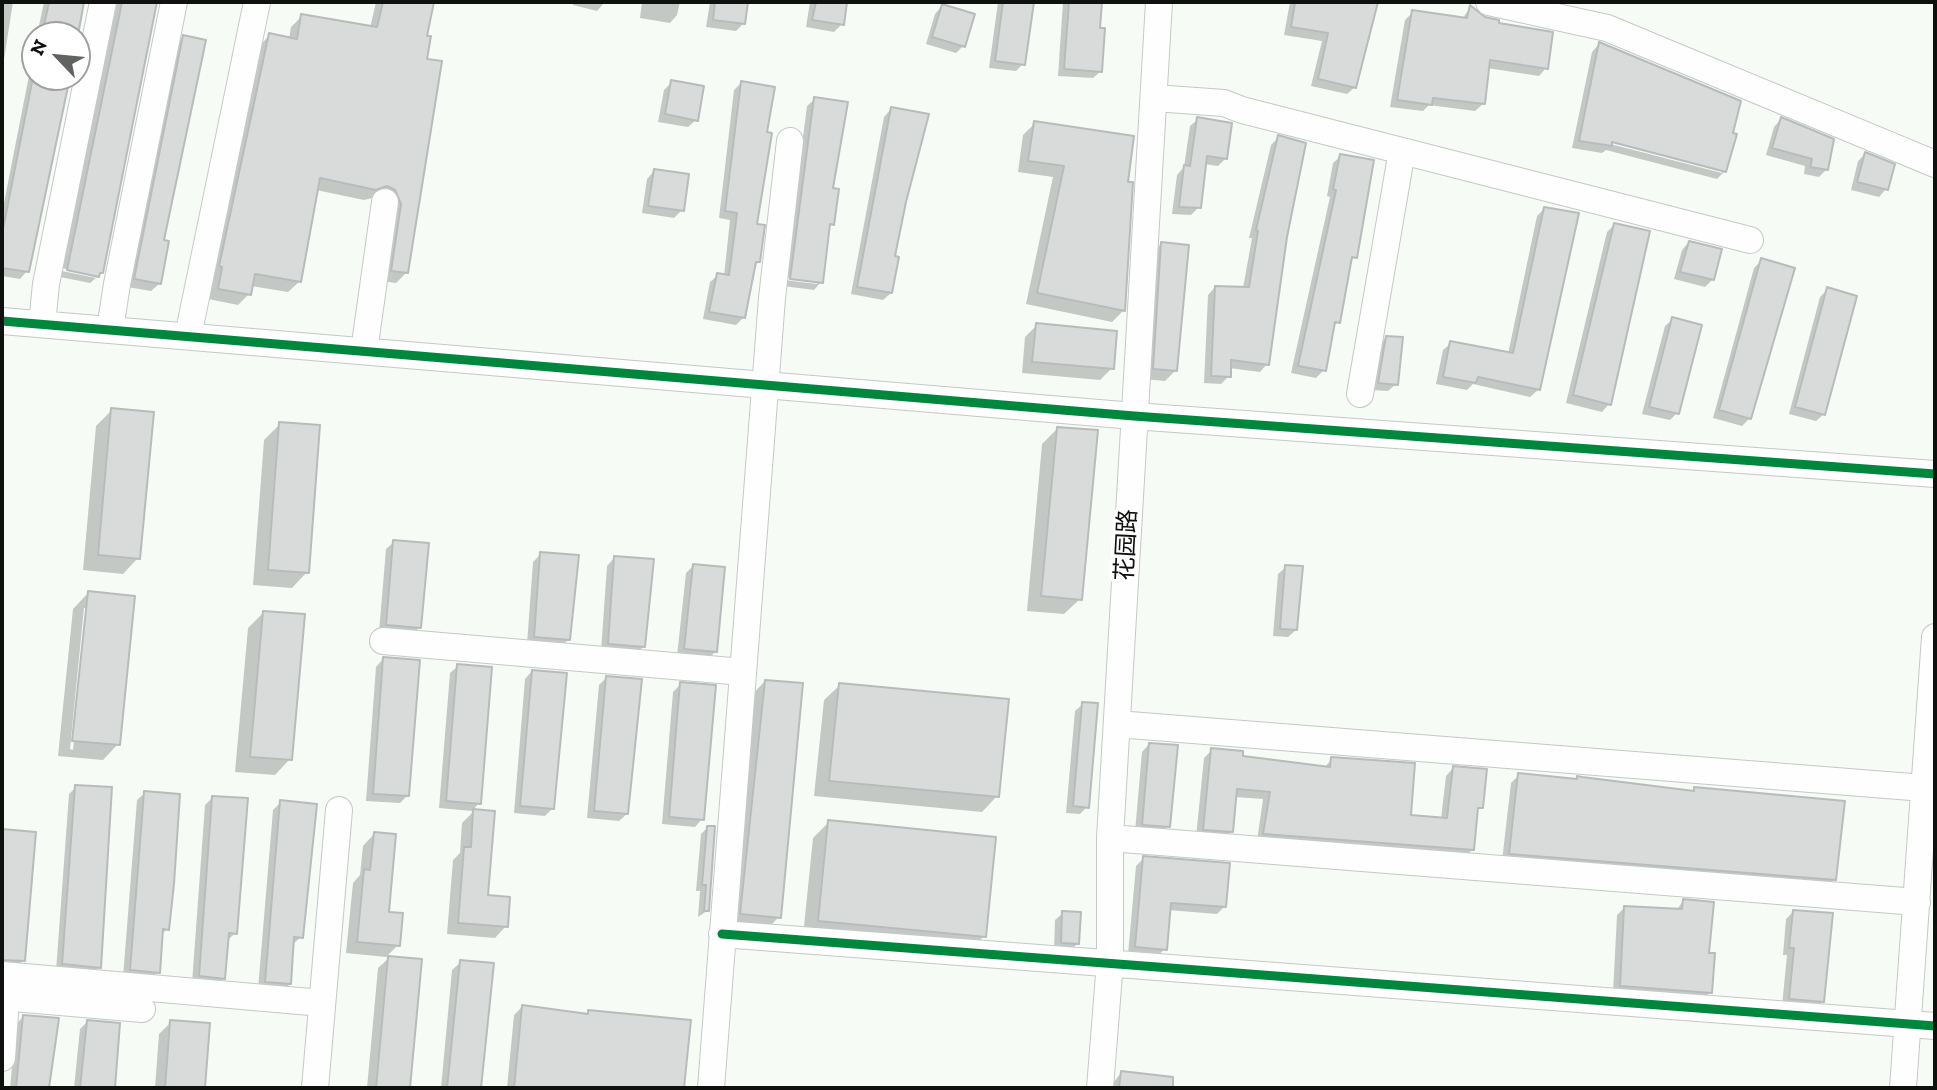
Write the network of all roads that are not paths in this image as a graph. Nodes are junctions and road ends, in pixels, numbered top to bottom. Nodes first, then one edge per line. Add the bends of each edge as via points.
1 (103, 2) edge
2 (174, 2) edge
3 (257, 2) edge
4 (1159, 2) edge
5 (1489, 2) edge
6 (1154, 99) junction
7 (790, 141) dead end
8 (1402, 151) junction
9 (1935, 164) edge
10 (385, 202) dead end
11 (1750, 240) dead end
12 (2, 321) edge
13 (42, 324) junction
14 (110, 330) junction
15 (188, 336) junction
16 (364, 351) junction
17 (765, 385) junction
18 (1360, 394) dead end
19 (1134, 416) junction
20 (1935, 474) edge
21 (1935, 637) edge
22 (383, 641) dead end
23 (743, 671) junction
24 (1117, 724) junction
25 (1924, 788) junction
26 (339, 810) dead end
27 (1110, 838) junction
28 (1917, 902) junction
29 (722, 934) junction
30 (1110, 962) junction
31 (3, 990) edge
32 (322, 1003) junction
33 (142, 1009) dead end
34 (1908, 1024) junction
35 (1935, 1026) edge
36 (2, 1058) edge
37 (315, 1088) edge
38 (711, 1088) edge
39 (1100, 1088) edge
40 (1903, 1088) edge

1 - 13 street via 46,284
2 - 14 street
3 - 15 street
4 - 6 street, 花园路
5 - 9 street via 1607,28
6 - 8 street via 1224,103
6 - 19 street, 花园路
7 - 17 street
8 - 11 street
8 - 18 street
10 - 16 street
12 - 13 street
13 - 14 street
14 - 15 street
15 - 16 street
16 - 17 street
17 - 19 street
17 - 23 street
19 - 20 street
19 - 24 street, 花园路
21 - 25 street
22 - 23 street
23 - 29 street
24 - 25 street
24 - 27 street, 花园路
25 - 28 street
26 - 32 street
27 - 28 street
27 - 30 street, 花园路
28 - 34 street
29 - 30 street
29 - 38 street
30 - 34 street
30 - 39 street, 花园路
31 - 32 street
31 - 33 street
31 - 36 street
32 - 37 street
34 - 35 street
34 - 40 street

